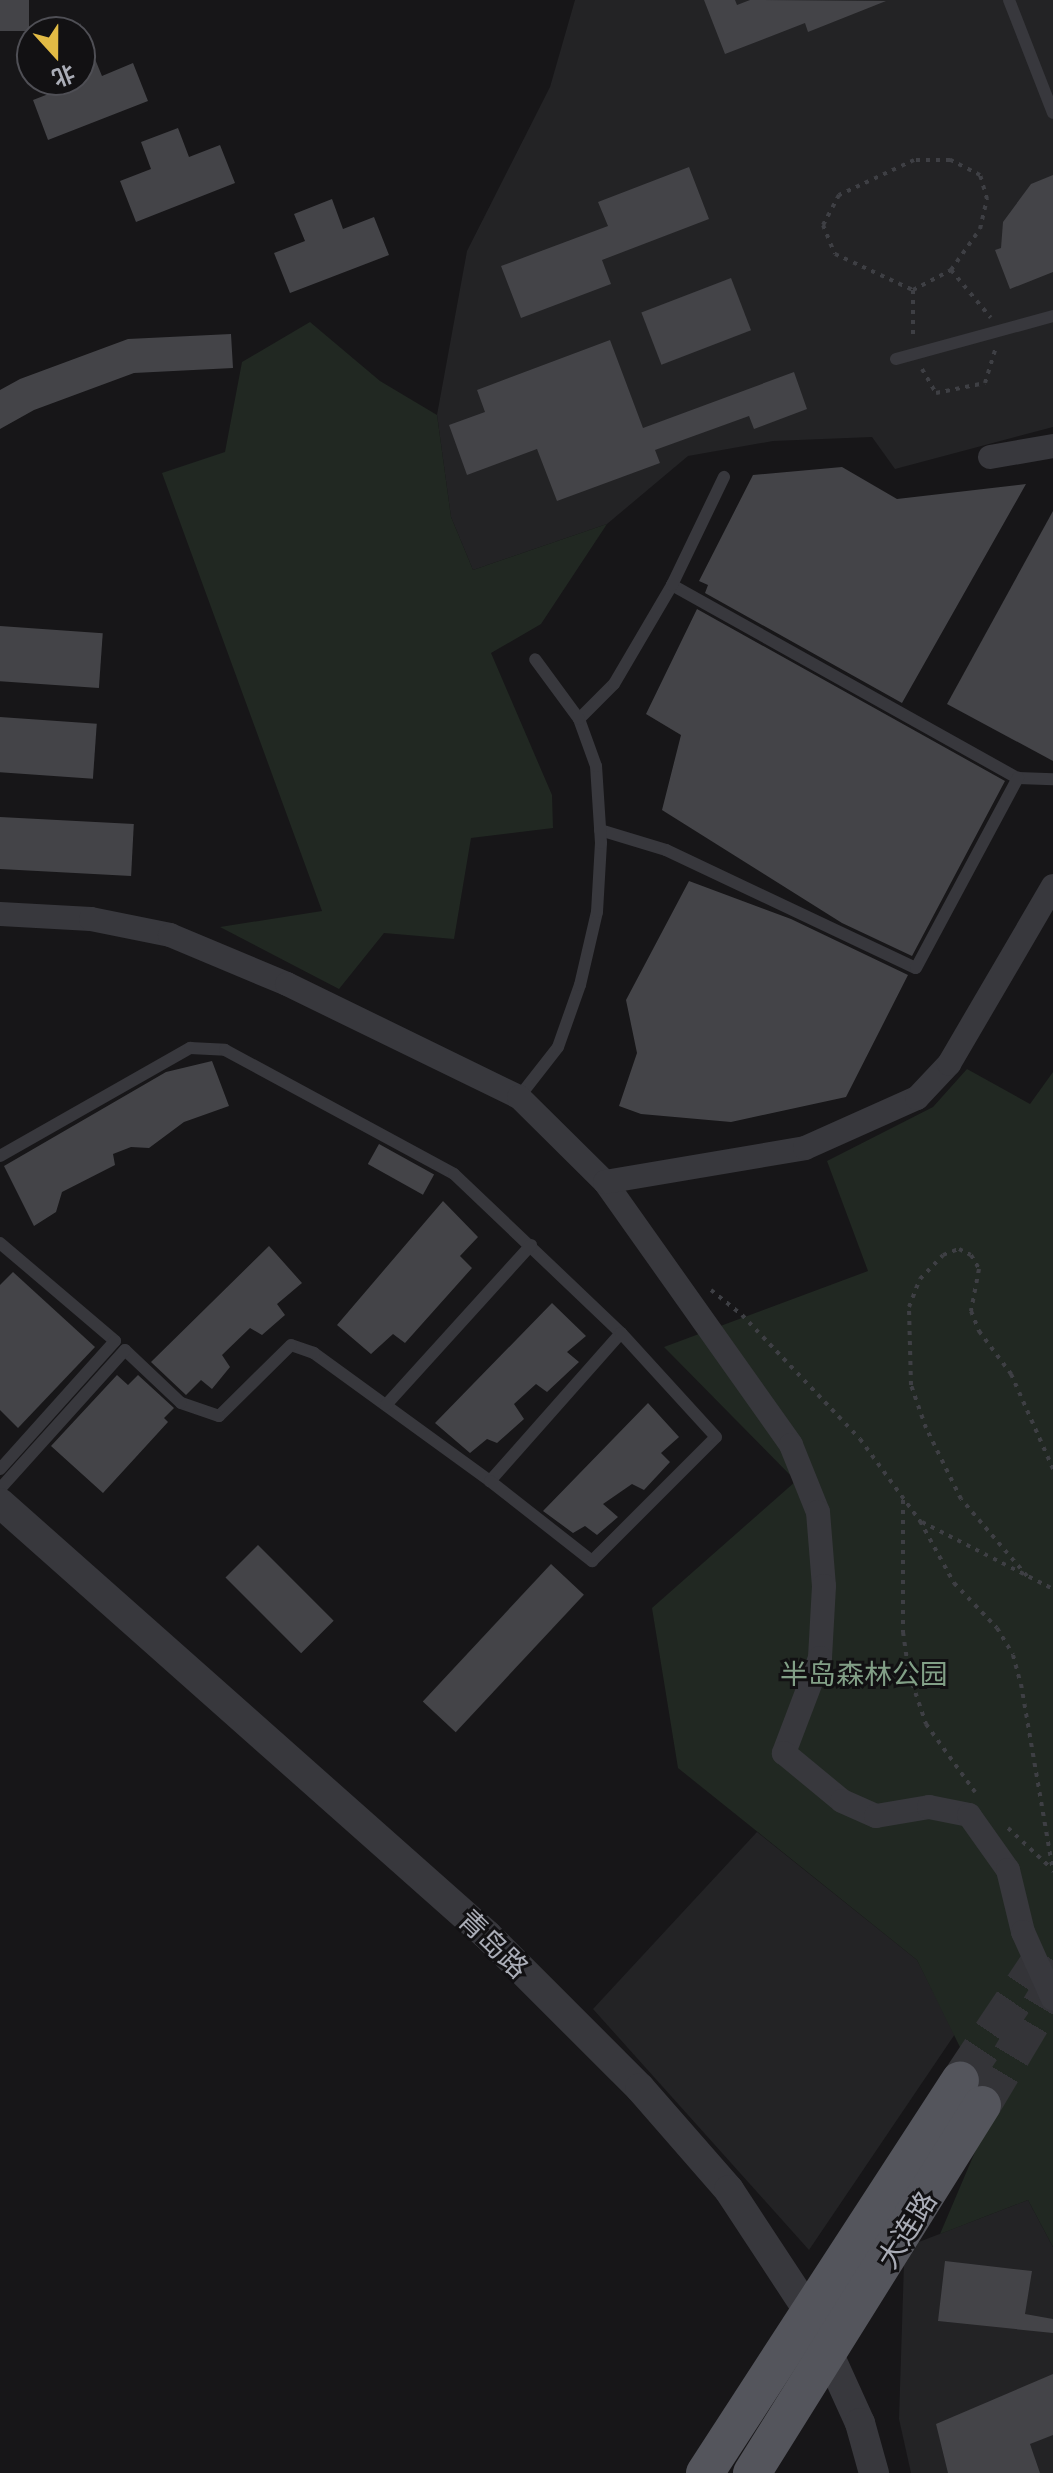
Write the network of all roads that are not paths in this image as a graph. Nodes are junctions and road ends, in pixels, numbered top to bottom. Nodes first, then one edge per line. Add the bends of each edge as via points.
1 (1009, 0) edge
2 (1053, 113) edge
3 (1053, 316) edge
4 (896, 359) dead end
5 (1053, 446) edge
6 (990, 457) dead end
7 (724, 477) dead end
8 (672, 585) junction
9 (535, 659) dead end
10 (579, 719) junction
11 (1018, 778) junction
12 (1053, 779) edge
13 (600, 830) junction
14 (1053, 886) edge
15 (0, 914) edge
16 (519, 1097) junction
17 (0, 1156) edge
18 (605, 1182) junction
19 (0, 1243) edge
20 (531, 1245) junction
21 (621, 1333) junction
22 (115, 1341) junction
23 (125, 1350) junction
24 (386, 1405) junction
25 (0, 1469) edge
26 (490, 1481) junction
27 (0, 1489) edge
28 (0, 1503) edge
29 (1053, 1999) edge
30 (811, 2315) junction
31 (830, 2353) junction
32 (705, 2473) edge
33 (752, 2473) edge
34 (874, 2473) edge

1 - 2 lane
3 - 4 lane
5 - 6 street
7 - 8 lane
8 - 10 lane via 614,684
8 - 11 lane
9 - 10 lane
10 - 13 lane via 596,766
11 - 12 lane
11 - 13 lane via 916,968 666,850
13 - 16 lane via 597,912 580,985 558,1047
14 - 18 street via 949,1064 917,1098 805,1148
15 - 16 street via 91,919 170,935 287,984
16 - 18 street
17 - 20 lane via 171,1057 207,1046 225,1050 454,1174
18 - 29 street via 791,1445 818,1512 824,1586 820,1658 784,1753 842,1801 876,1816 929,1807 969,1815 1008,1870 1023,1932
19 - 22 lane
20 - 21 lane
20 - 24 lane
21 - 26 lane
21 - 26 lane via 716,1437 592,1561
22 - 23 lane
22 - 25 lane
23 - 24 lane via 181,1403 219,1416 291,1345 314,1353
23 - 27 lane
24 - 26 lane
28 - 30 street, 青岛路 via 487,1935 640,2088 729,2190
30 - 31 street, 青岛路
30 - 31 main road, 大连路 via 971,2093
30 - 32 main road, 大连路
31 - 33 main road, 大连路
31 - 34 street, 青岛路 via 860,2423

